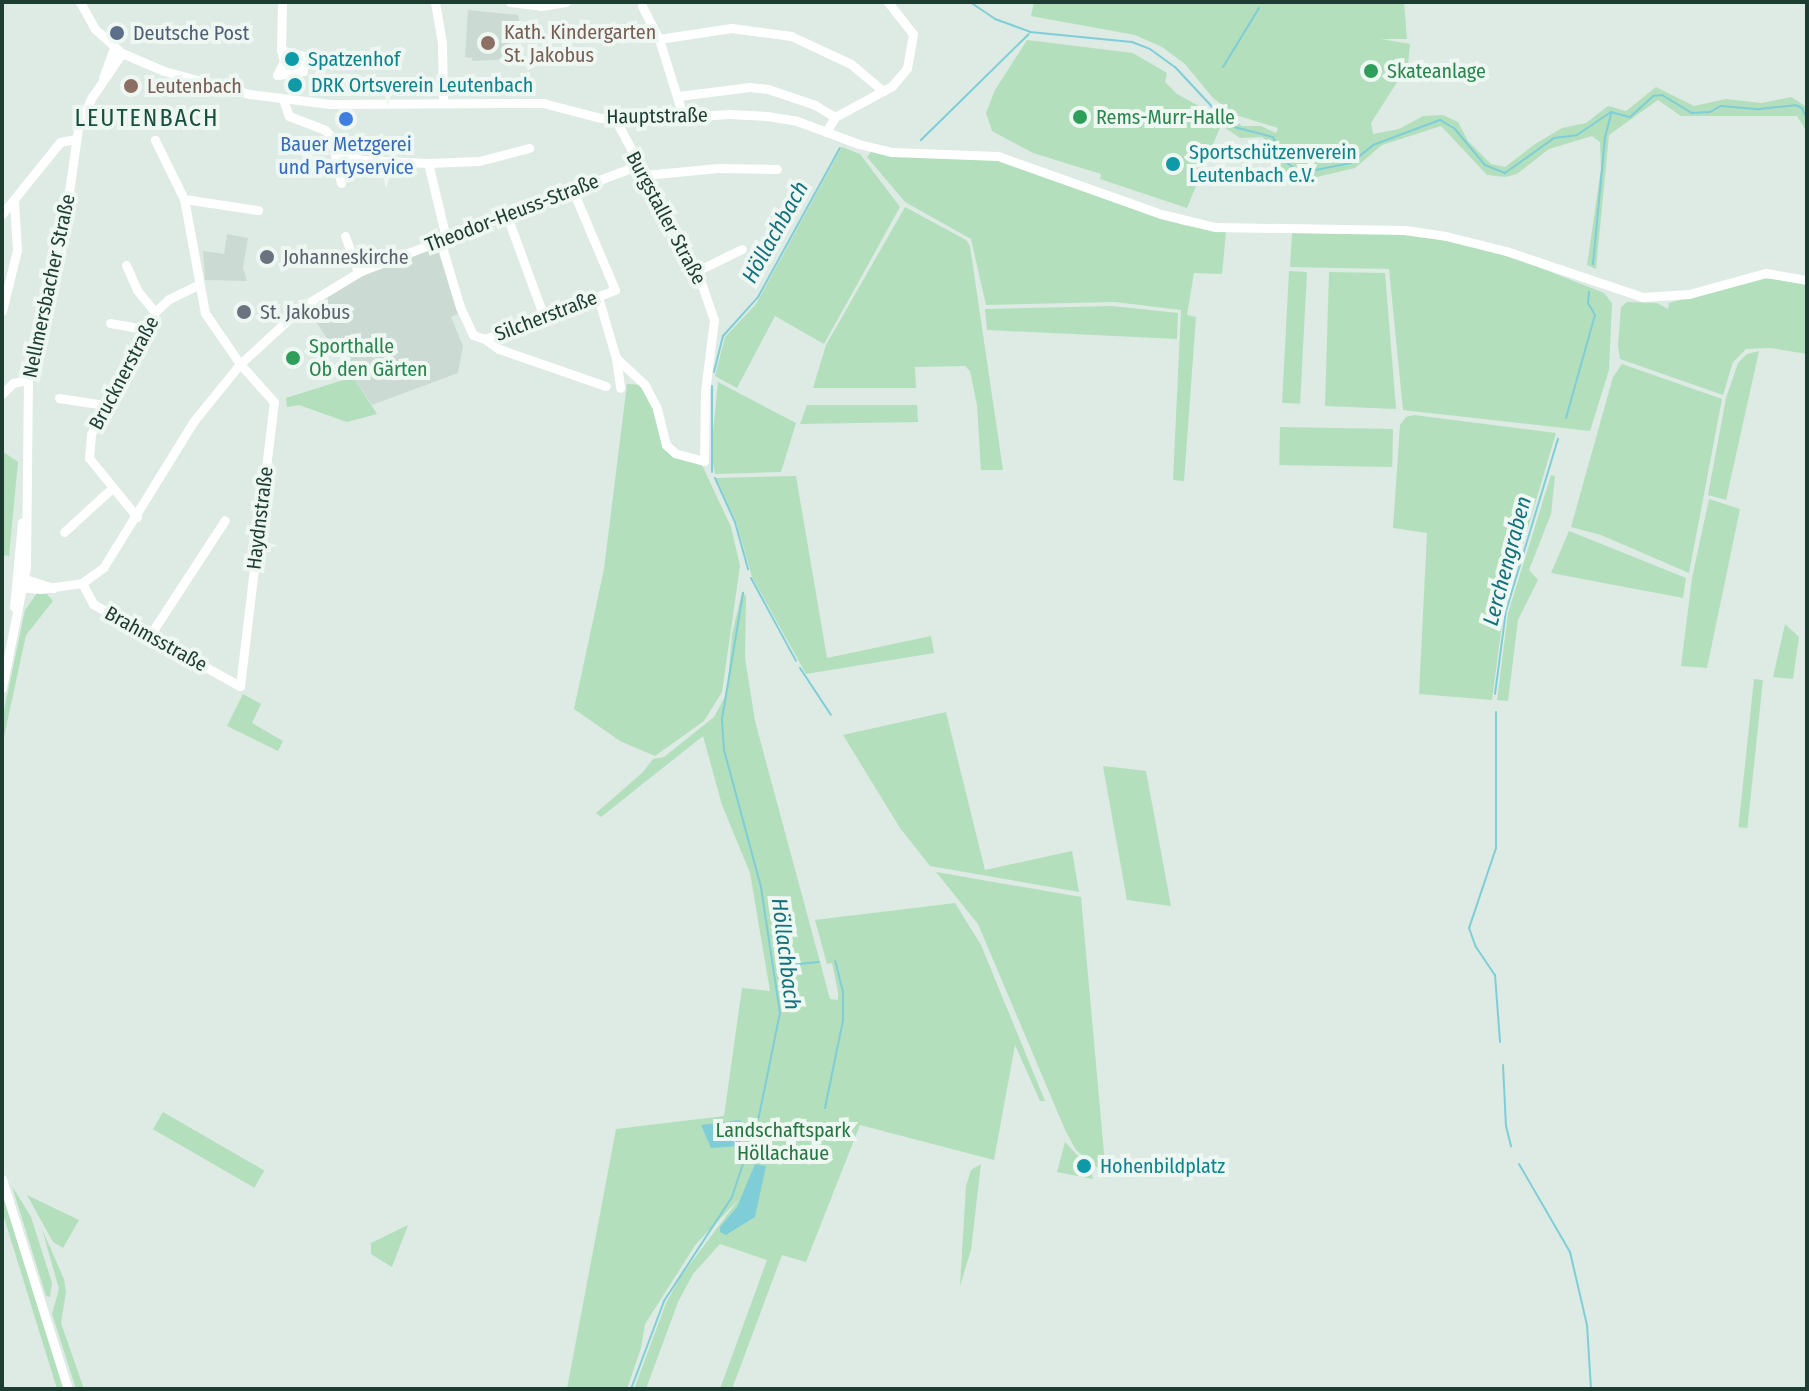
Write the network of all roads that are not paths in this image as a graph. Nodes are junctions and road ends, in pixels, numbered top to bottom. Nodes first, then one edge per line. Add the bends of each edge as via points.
1 (80, 2) edge
2 (282, 2) edge
3 (435, 2) edge
4 (510, 2) edge
5 (566, 2) edge
6 (888, 2) edge
7 (642, 6) dead end
8 (659, 39) junction
9 (118, 50) junction
10 (281, 50) dead end
11 (883, 91) junction
12 (679, 96) junction
13 (283, 99) junction
14 (443, 101) junction
15 (683, 116) junction
16 (835, 117) junction
17 (615, 119) junction
18 (826, 132) junction
19 (75, 139) junction
20 (155, 140) dead end
21 (529, 148) dead end
22 (337, 153) junction
23 (428, 163) junction
24 (639, 165) junction
25 (777, 169) dead end
26 (645, 175) junction
27 (341, 183) dead end
28 (573, 191) junction
29 (184, 199) junction
30 (14, 202) junction
31 (258, 210) dead end
32 (2, 214) edge
33 (507, 216) junction
34 (345, 236) dead end
35 (443, 239) junction
36 (742, 249) dead end
37 (126, 265) dead end
38 (697, 271) junction
39 (358, 272) junction
40 (1807, 280) edge
41 (200, 284) junction
42 (598, 297) junction
43 (3, 306) edge
44 (155, 312) junction
45 (544, 317) junction
46 (110, 323) dead end
47 (143, 329) junction
48 (480, 338) junction
49 (616, 358) junction
50 (240, 364) junction
51 (27, 380) junction
52 (606, 386) dead end
53 (620, 388) dead end
54 (2, 394) edge
55 (59, 398) dead end
56 (105, 405) junction
57 (112, 488) junction
58 (137, 517) junction
59 (225, 520) dead end
60 (64, 532) dead end
61 (20, 582) junction
62 (82, 583) junction
63 (150, 635) junction
64 (240, 686) joint
65 (2, 688) edge
66 (2, 1179) edge
67 (68, 1389) edge

1 - 9 street via 92,26
2 - 10 street
3 - 14 street
4 - 5 street
6 - 11 street via 910,26 913,44 900,79
7 - 8 street
8 - 11 street via 731,28 791,36 851,64
8 - 12 street
9 - 13 street, Hauptstraße via 197,82
9 - 19 street, Nellmersbacher Straße
11 - 16 street
12 - 15 street
12 - 16 street via 768,89
13 - 14 street, Hauptstraße via 344,104
13 - 22 street via 289,116 325,130
14 - 17 street, Hauptstraße via 543,103
15 - 17 street, Hauptstraße
15 - 18 street, Hauptstraße via 767,116
16 - 18 street
17 - 24 street, Burgstaller Straße
18 - 40 street, Hauptstraße via 892,152 998,156 1180,219 1234,229 1376,229 1446,236 1643,297 1689,294 1766,273
19 - 30 street via 60,142
19 - 51 street, Nellmersbacher Straße via 60,255 31,348
20 - 29 street, Haydnstraße
21 - 23 street via 479,161
22 - 23 street via 364,160
22 - 27 street
23 - 35 street
24 - 26 street, Burgstaller Straße
24 - 28 street, Theodor-Heuss-Straße
25 - 26 street
26 - 38 street, Burgstaller Straße
28 - 33 street, Theodor-Heuss-Straße
28 - 42 street, Silcherstraße via 615,290
29 - 31 street
29 - 41 street, Haydnstraße
30 - 32 street
30 - 43 street via 17,250
33 - 35 street, Theodor-Heuss-Straße
33 - 45 street
34 - 39 street
35 - 39 street, Theodor-Heuss-Straße
35 - 48 street via 460,307
36 - 38 street
37 - 44 street
38 - 49 street, Burgstaller Straße via 715,329 705,391 704,461 666,445 657,408 644,384
39 - 50 street, Theodor-Heuss-Straße via 287,318
41 - 44 street, Brucknerstraße
41 - 50 street, Haydnstraße via 209,321
42 - 45 street, Silcherstraße
42 - 49 street
44 - 47 street, Brucknerstraße
45 - 48 street, Silcherstraße
46 - 47 street
47 - 56 street, Brucknerstraße
48 - 52 street
49 - 53 street
50 - 58 street, Theodor-Heuss-Straße via 178,444
50 - 64 street, Haydnstraße via 274,402
51 - 54 street via 13,383
51 - 61 street, Nellmersbacher Straße
55 - 56 street
56 - 57 street, Brucknerstraße via 91,434 89,458
57 - 58 street, Brucknerstraße
57 - 60 street
58 - 62 street, Theodor-Heuss-Straße via 103,568
59 - 63 street
61 - 62 street via 53,588
61 - 65 street, Nellmersbacher Straße
62 - 63 street, Brahmsstraße via 93,604
63 - 64 street, Brahmsstraße
66 - 67 street

